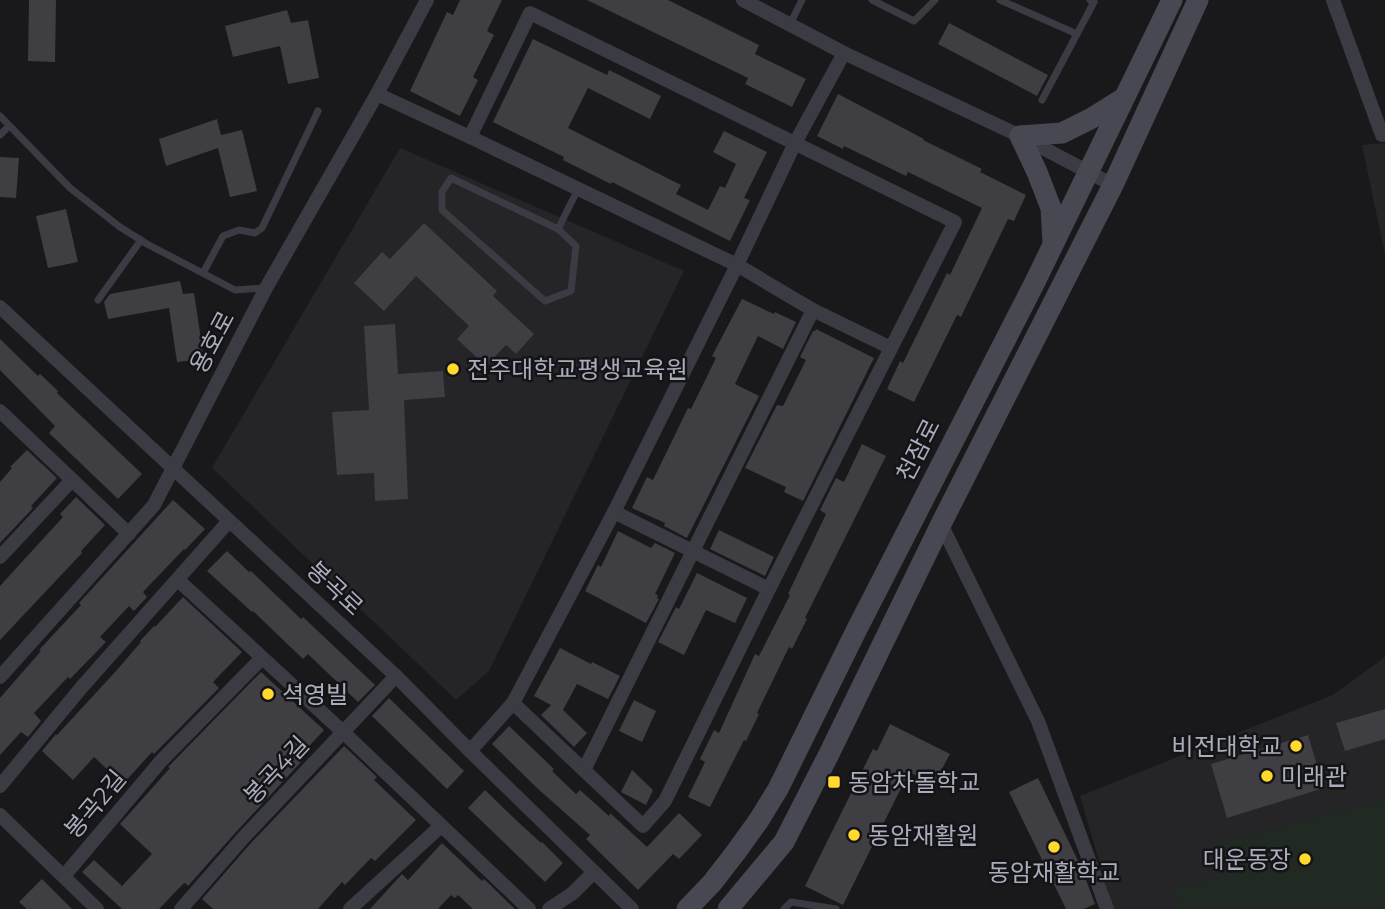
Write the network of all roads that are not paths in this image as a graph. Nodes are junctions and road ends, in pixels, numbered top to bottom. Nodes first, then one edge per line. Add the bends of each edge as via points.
1 (427, 0) edge
2 (743, 0) edge
3 (802, 0) edge
4 (872, 0) edge
5 (934, 0) edge
6 (1000, 0) edge
7 (1090, 0) edge
8 (1172, 0) edge
9 (1198, 0) edge
10 (1333, 0) edge
11 (790, 24) junction
12 (1077, 34) junction
13 (844, 53) junction
14 (377, 94) junction
15 (1125, 97) junction
16 (1042, 100) dead end
17 (318, 111) dead end
18 (0, 116) edge
19 (9, 127) junction
20 (0, 135) edge
21 (1020, 136) junction
22 (470, 137) junction
23 (1383, 141) edge
24 (795, 143) junction
25 (1089, 172) junction
26 (1113, 185) junction
27 (578, 189) junction
28 (558, 229) junction
29 (141, 240) junction
30 (1053, 245) junction
31 (737, 265) junction
32 (203, 274) junction
33 (266, 288) junction
34 (98, 300) dead end
35 (0, 307) edge
36 (813, 310) junction
37 (891, 348) junction
38 (0, 411) edge
39 (173, 468) junction
40 (72, 480) junction
41 (614, 512) junction
42 (229, 521) junction
43 (941, 524) junction
44 (129, 534) junction
45 (693, 551) junction
46 (0, 557) edge
47 (178, 580) junction
48 (769, 589) junction
49 (262, 658) junction
50 (396, 676) junction
51 (0, 677) edge
52 (513, 703) junction
53 (343, 732) junction
54 (470, 751) junction
55 (584, 770) junction
56 (0, 786) edge
57 (0, 815) edge
58 (441, 826) junction
59 (594, 872) junction
60 (64, 876) junction
61 (97, 909) edge
62 (181, 909) edge
63 (350, 909) edge
64 (529, 909) edge
65 (550, 909) edge
66 (632, 909) edge
67 (687, 909) edge
68 (728, 909) edge
69 (784, 909) edge
70 (836, 909) edge
71 (1107, 909) edge

1 - 14 street, 용호로
2 - 11 street
3 - 11 lane
4 - 5 lane via 914,21
6 - 12 lane
7 - 12 lane via 1094,2
8 - 15 street, 천잠로
9 - 26 street
10 - 23 street
11 - 13 street
12 - 16 lane
13 - 21 street
13 - 24 street
14 - 22 street
14 - 33 street, 용호로
15 - 21 street via 1062,133
15 - 25 street, 천잠로
17 - 32 lane via 262,228 223,236
18 - 19 lane
19 - 20 lane
19 - 29 lane via 70,188
21 - 25 street
21 - 30 street via 1051,208
22 - 24 street via 530,13
22 - 27 street
24 - 31 street
24 - 37 street via 956,222
25 - 26 street
25 - 30 street, 천잠로
26 - 43 street
27 - 28 lane
27 - 31 street
28 - 28 lane via 576,246 571,291 545,300 442,210 442,192 451,178
29 - 32 lane
29 - 34 lane
30 - 67 street, 천잠로 via 778,789 736,852
31 - 36 street
31 - 41 street
32 - 33 lane via 235,290
33 - 39 street, 용호로
35 - 39 street, 봉곡로
36 - 37 street
36 - 45 street
37 - 48 street
38 - 40 street
39 - 42 street, 봉곡로
39 - 44 street, 용호로 via 154,506
40 - 44 street
40 - 46 street
41 - 45 street
41 - 52 street
42 - 47 street
42 - 50 street, 봉곡로
43 - 68 street via 784,842
43 - 71 street via 1038,721
44 - 51 street, 용호로
45 - 48 street
45 - 55 street
47 - 49 street, 봉곡4길
47 - 56 street
48 - 55 street via 665,802 643,826
49 - 53 street, 봉곡4길
49 - 60 street, 봉곡2길 via 161,761
50 - 53 street
50 - 54 street, 봉곡로
52 - 54 street
52 - 55 street
53 - 58 street, 봉곡4길
53 - 62 street, 봉곡4길
54 - 59 street, 봉곡로
57 - 60 street, 봉곡2길
58 - 63 street
58 - 64 street, 봉곡4길
59 - 65 street
59 - 66 street, 봉곡로
60 - 61 street, 봉곡2길
69 - 70 lane via 791,902

